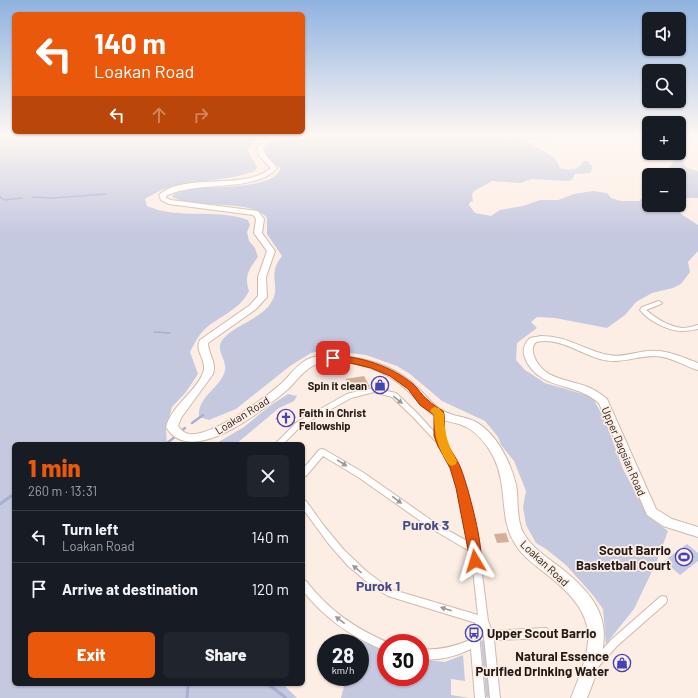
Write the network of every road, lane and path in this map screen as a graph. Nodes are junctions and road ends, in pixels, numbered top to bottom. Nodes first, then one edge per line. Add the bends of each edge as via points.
1 (274, 168) edge
2 (659, 303) dead end
3 (698, 327) edge
4 (698, 367) edge
5 (439, 414) junction
6 (281, 442) edge
7 (443, 446) junction
8 (305, 472) edge
9 (305, 506) edge
10 (698, 532) edge
11 (475, 550) junction
12 (305, 586) edge
13 (663, 600) dead end
14 (483, 621) junction
15 (546, 633) dead end
16 (489, 636) junction
17 (377, 642) edge
18 (473, 643) junction
19 (429, 655) edge
20 (591, 669) junction
21 (480, 698) edge
22 (495, 698) edge
23 (579, 698) edge

1 - 5 main road, Loakan Road via 267,175 255,178 182,188 162,195 163,199 169,202 255,213 260,219 258,233 271,251 262,277 264,293 261,301 203,342 202,346 210,364 209,373 174,418 172,427 190,438 211,434 283,388 307,364 324,358 346,359 375,366 393,374 411,387 424,403
2 - 3 street via 643,310 676,328
4 - 10 street, Upper Dagsian Road via 662,354 609,358 545,338 533,340 528,346 532,364 546,378 592,392 603,401 651,512 659,520
5 - 7 street
5 - 20 main road, Loakan Road via 471,425 487,439 498,454 511,489 513,527 520,540 565,581 592,613 598,641
6 -> 7 street via 299,424 349,396 374,390 394,396
7 - 11 street via 456,468
8 -> 11 street via 322,452 361,475 435,528
14 -> 9 street via 388,592 350,563 333,546
11 - 14 street
17 -> 12 street via 342,622
13 - 20 street via 614,643
14 - 16 street
14 - 18 street via 474,633
15 - 16 street
16 - 22 street
18 - 19 street via 443,655
18 - 21 street
20 - 23 main road, Loakan Road

